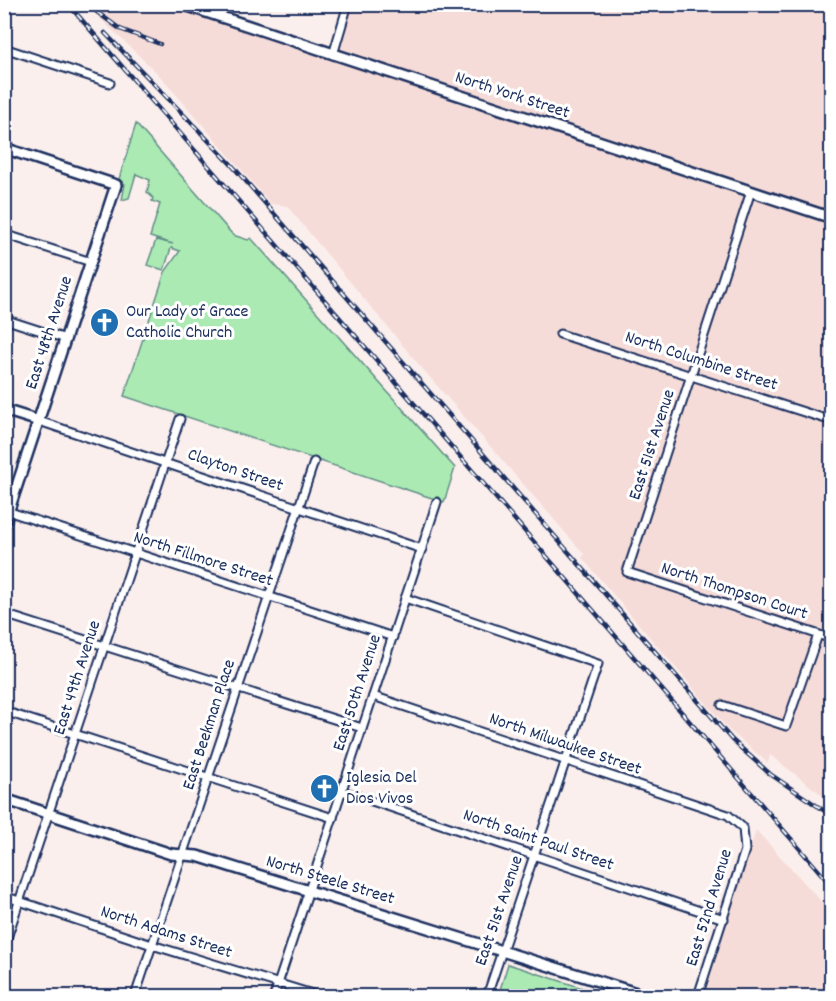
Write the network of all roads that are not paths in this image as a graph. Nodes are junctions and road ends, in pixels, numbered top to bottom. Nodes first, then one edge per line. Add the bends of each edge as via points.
1 (182, 4) edge
2 (348, 4) edge
3 (4, 48) edge
4 (333, 55) junction
5 (110, 83) dead end
6 (4, 148) edge
7 (751, 191) junction
8 (831, 218) edge
9 (4, 234) edge
10 (91, 262) junction
11 (4, 319) edge
12 (560, 334) dead end
13 (66, 339) junction
14 (691, 376) junction
15 (4, 410) edge
16 (180, 419) dead end
17 (39, 421) junction
18 (831, 421) edge
19 (314, 462) dead end
20 (165, 463) junction
21 (437, 502) dead end
22 (298, 508) junction
23 (7, 511) edge
24 (4, 525) edge
25 (422, 549) junction
26 (135, 554) junction
27 (627, 572) joint
28 (269, 597) junction
29 (405, 598) junction
30 (4, 614) edge
31 (818, 635) junction
32 (393, 638) junction
33 (831, 639) edge
34 (104, 646) junction
35 (238, 689) junction
36 (373, 696) junction
37 (722, 705) dead end
38 (4, 711) edge
39 (363, 728) junction
40 (75, 734) junction
41 (566, 761) junction
42 (208, 777) junction
43 (342, 791) junction
44 (4, 799) edge
45 (49, 813) junction
46 (333, 818) junction
47 (743, 828) joint
48 (184, 855) junction
49 (534, 855) junction
50 (309, 891) junction
51 (4, 896) edge
52 (20, 901) junction
53 (724, 919) junction
54 (152, 945) junction
55 (4, 947) edge
56 (502, 952) junction
57 (278, 984) junction
58 (135, 996) edge
59 (274, 996) edge
60 (318, 996) edge
61 (487, 996) edge
62 (646, 996) edge
63 (699, 996) edge

1 - 4 street, North York Street
2 - 4 street
3 - 5 street
4 - 7 street, North York Street
6 - 10 street, East 48th Avenue via 116,185
7 - 8 street, North York Street
7 - 14 street, East 51st Avenue
9 - 10 street
10 - 13 street, East 48th Avenue
11 - 13 street
12 - 14 street, North Columbine Street
13 - 17 street, East 48th Avenue
14 - 18 street, North Columbine Street
14 - 27 street, East 51st Avenue
15 - 17 street
16 - 20 street, East 49th Avenue
17 - 20 street, Clayton Street
17 - 23 street, East 48th Avenue
19 - 22 street, East Beekman Place
20 - 22 street, Clayton Street
20 - 26 street, East 49th Avenue
21 - 25 street, East 50th Avenue
22 - 25 street, Clayton Street
22 - 28 street, East Beekman Place
23 - 24 street, East 48th Avenue
23 - 26 street, North Fillmore Street
25 - 29 street, East 50th Avenue
26 - 28 street, North Fillmore Street
26 - 34 street, East 49th Avenue
27 - 31 street, North Thompson Court
28 - 32 street, North Fillmore Street
28 - 35 street, East Beekman Place
29 - 32 street, East 50th Avenue
29 - 41 street, East 51st Avenue via 598,664
30 - 34 street
31 - 33 street, North Thompson Court
31 - 37 street via 786,726
32 - 36 street, East 50th Avenue
34 - 35 street
34 - 40 street, East 49th Avenue
35 - 39 street
35 - 42 street, East Beekman Place
36 - 39 street, East 50th Avenue
36 - 41 street, North Milwaukee Street
38 - 40 street
39 - 43 street, East 50th Avenue
40 - 42 street
40 - 45 street, East 49th Avenue
41 - 47 street, North Milwaukee Street via 728,815
41 - 49 street, East 51st Avenue
42 - 46 street
42 - 48 street, East Beekman Place
43 - 46 street, East 50th Avenue
43 - 49 street, North Saint Paul Street
44 - 45 street, North Steele Street
45 - 48 street, North Steele Street
45 - 52 street, East 49th Avenue
46 - 50 street, East 50th Avenue
47 - 53 street, East 52nd Avenue via 745,850
48 - 50 street, North Steele Street
48 - 54 street, East Beekman Place
49 - 53 street, North Saint Paul Street
49 - 56 street, East 51st Avenue
50 - 56 street, North Steele Street
50 - 57 street, East 50th Avenue
51 - 52 street, North Adams Street
52 - 54 street, North Adams Street
52 - 55 street, East 49th Avenue
53 - 63 street, East 52nd Avenue
54 - 57 street, North Adams Street
54 - 58 street, East Beekman Place
56 - 61 street, East 51st Avenue
56 - 62 street, North Steele Street
57 - 59 street, East 50th Avenue
57 - 60 street, North Adams Street

